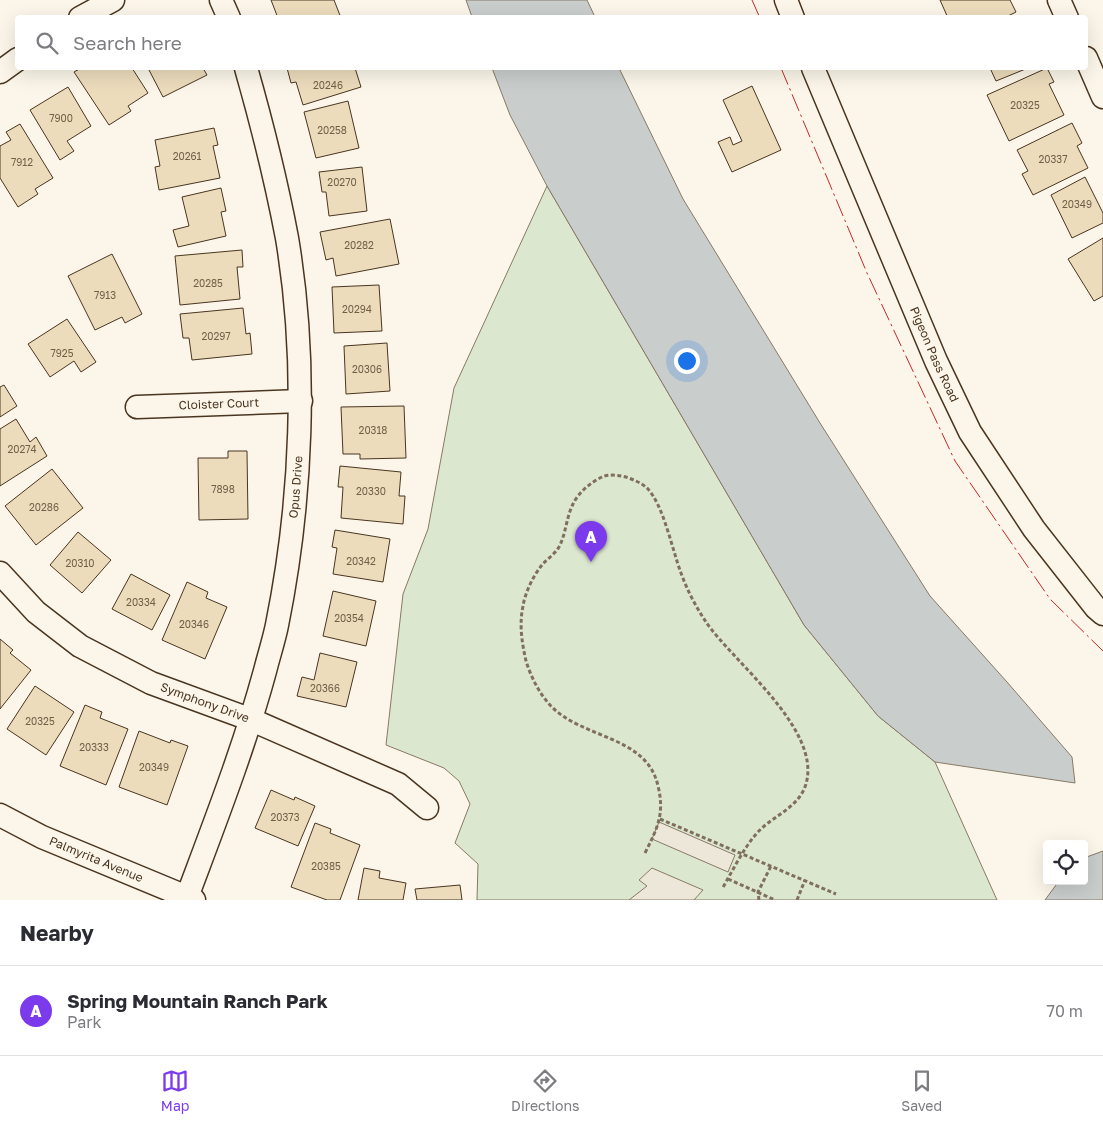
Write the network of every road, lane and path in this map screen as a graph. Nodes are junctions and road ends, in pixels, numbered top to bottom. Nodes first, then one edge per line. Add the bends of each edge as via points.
1 (113, 0) edge
2 (222, 0) edge
3 (786, 0) edge
4 (1059, 0) edge
5 (86, 15) edge
6 (228, 15) edge
7 (792, 15) edge
8 (1066, 15) edge
9 (15, 61) edge
10 (1088, 63) edge
11 (247, 70) edge
12 (814, 70) edge
13 (0, 72) edge
14 (1103, 97) edge
15 (301, 401) junction
16 (137, 406) dead end
17 (0, 573) edge
18 (1103, 614) edge
19 (252, 720) junction
20 (427, 808) dead end
21 (0, 814) edge
22 (660, 819) junction
23 (645, 853) dead end
24 (743, 853) junction
25 (771, 866) junction
26 (728, 879) junction
27 (805, 880) junction
28 (722, 889) dead end
29 (758, 892) junction
30 (836, 894) dead end
31 (190, 898) edge
32 (759, 900) edge
33 (775, 900) edge
34 (797, 900) edge

1 - 5 street
2 - 6 street
3 - 7 street
4 - 8 street
9 - 13 street
10 - 14 street
11 - 15 street, Opus Drive via 266,137 287,239
12 - 18 street, Pigeon Pass Road via 936,361 970,432 1034,529
15 - 16 street, Cloister Court
15 - 19 street, Opus Drive via 299,460 288,558 277,626
17 - 19 street, Symphony Drive via 36,612 80,646 151,683
19 - 20 street, Symphony Drive via 398,784
19 - 31 street, Opus Drive
21 - 31 street, Palmyrita Avenue via 42,837
22 - 23 path
22 - 24 path
22 - 24 path via 661,798 657,779 648,761 634,750 568,718 551,706 532,675 522,646 523,605 532,583 541,566 558,549 573,503 595,480 606,475 634,480 647,488 657,502 681,574 702,616 770,694 803,748 806,785 794,803 758,832
24 - 25 path
24 - 26 path
25 - 27 path
25 - 29 path
26 - 28 path
26 - 29 path
27 - 30 path
27 - 34 path
29 - 32 path
29 - 33 path

